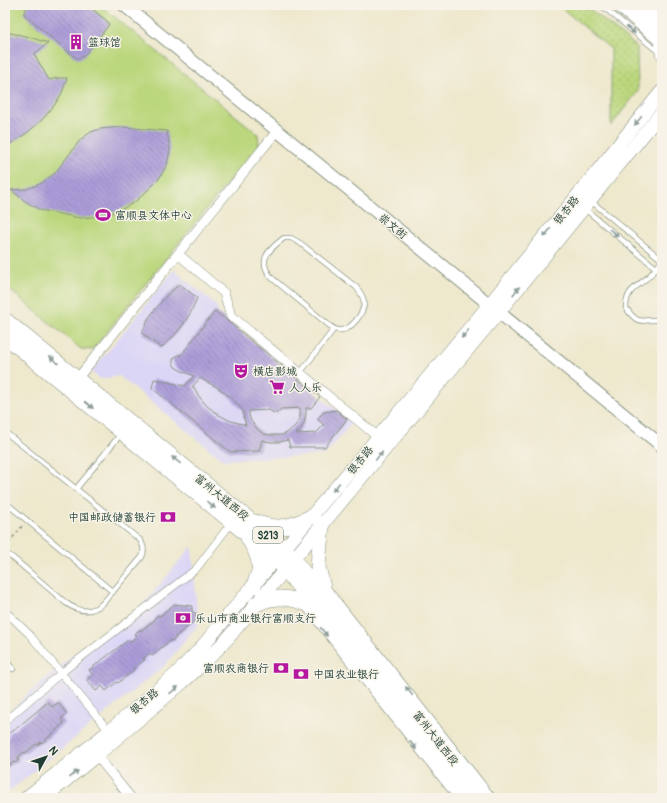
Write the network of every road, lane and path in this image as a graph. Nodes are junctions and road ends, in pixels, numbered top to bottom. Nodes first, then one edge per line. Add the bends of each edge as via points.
1 (124, 5) edge
2 (601, 5) edge
3 (620, 5) edge
4 (643, 5) edge
5 (659, 5) edge
6 (662, 7) edge
7 (662, 21) edge
8 (662, 47) edge
9 (662, 91) edge
10 (662, 112) edge
11 (277, 131) junction
12 (587, 204) junction
13 (178, 254) junction
14 (662, 260) edge
15 (656, 268) junction
16 (494, 309) junction
17 (5, 320) edge
18 (662, 320) edge
19 (334, 329) junction
20 (5, 336) edge
21 (300, 373) junction
22 (77, 379) junction
23 (5, 432) edge
24 (122, 432) junction
25 (378, 437) junction
26 (662, 446) edge
27 (76, 489) junction
28 (5, 502) edge
29 (27, 520) junction
30 (317, 520) junction
31 (242, 524) junction
32 (5, 547) edge
33 (5, 553) edge
34 (285, 559) junction
35 (321, 579) junction
36 (254, 586) junction
37 (113, 592) junction
38 (300, 601) junction
39 (256, 604) junction
40 (322, 605) junction
41 (5, 611) edge
42 (5, 660) edge
43 (13, 669) dead end
44 (61, 673) junction
45 (5, 721) edge
46 (108, 731) junction
47 (93, 751) junction
48 (26, 798) edge
49 (44, 798) edge
50 (130, 798) edge
51 (456, 798) edge
52 (467, 798) edge
53 (483, 798) edge
54 (494, 798) edge

1 - 11 street, 崇文街
2 -> 8 lane
3 - 8 main road
4 - 7 main road
5 - 6 lane
9 -> 16 main road, 银杏路
10 - 12 main road, 银杏路
11 - 13 street
11 - 16 street, 崇文街
12 - 14 lane
12 -> 15 lane
16 -> 12 main road, 银杏路
13 - 21 street via 224,294 231,316
13 - 22 street
14 - 15 lane
15 - 18 lane via 631,291 626,299 626,308 635,319
16 -> 25 main road, 银杏路
16 - 26 street, 崇文街
30 -> 16 main road, 银杏路
22 -> 17 main road, 富州大道西段 / S213
19 - 19 lane via 343,331 353,324 363,310 363,298 356,287 300,242 284,238 264,260 267,273
19 - 21 lane
20 -> 24 main road, 富州大道西段 / S213
21 - 25 street
31 -> 22 main road, 富州大道西段 / S213
23 - 27 lane
24 - 27 lane
24 -> 31 main road, 富州大道西段 / S213
25 -> 30 main road, 银杏路
27 - 37 lane via 143,544 144,554
28 - 29 lane
29 - 32 path
29 - 37 lane
30 - 31 main road via 285,527
30 - 34 main road, 银杏路
30 - 35 main road via 318,567
31 - 34 main road, 富州大道西段 / S213
31 - 36 main road via 260,564
31 - 44 street via 196,569
33 - 37 lane via 74,609 98,608
34 - 36 main road, 银杏路
34 - 39 main road, 银杏路
34 - 40 main road, 富州大道西段 / S213
35 - 40 main road
54 -> 35 lane
36 - 46 main road, 银杏路 via 176,674
38 - 39 main road via 282,598
38 - 40 main road
38 -> 51 lane
47 -> 39 main road, 银杏路 via 208,660
40 - 52 main road, 富州大道西段 / S213
40 - 53 main road, 富州大道西段 / S213
41 - 44 street via 29,634
42 - 43 lane
44 - 45 street
44 - 46 street
46 - 47 main road, 银杏路
47 - 48 main road, 银杏路
49 -> 47 main road, 银杏路
47 - 50 street

